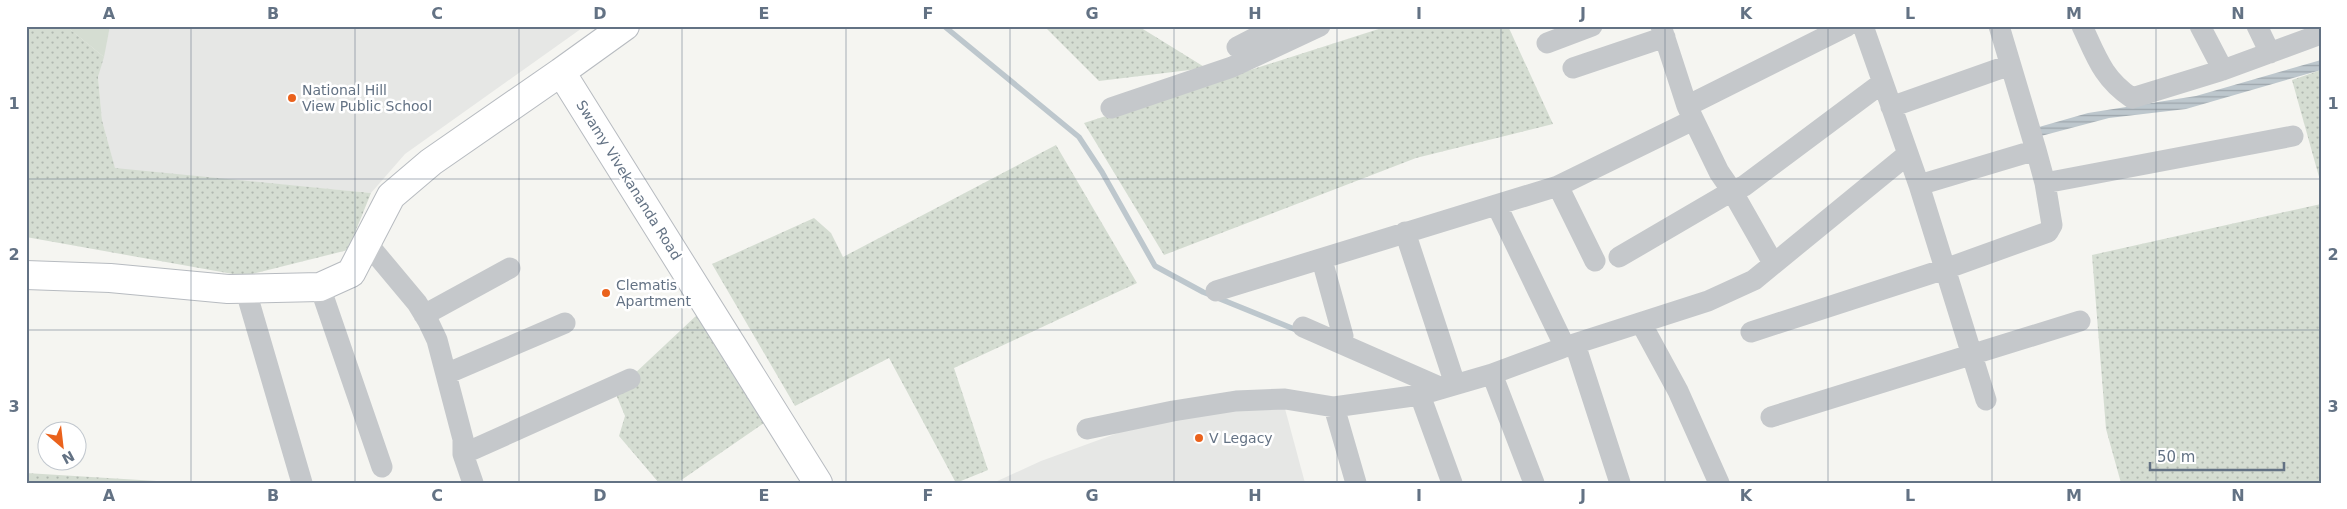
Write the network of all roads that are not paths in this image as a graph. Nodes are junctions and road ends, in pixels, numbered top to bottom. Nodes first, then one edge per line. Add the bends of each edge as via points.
1 (626, 26) edge
2 (1278, 26) edge
3 (1320, 26) edge
4 (1592, 26) edge
5 (1847, 26) edge
6 (1863, 26) edge
7 (2000, 26) edge
8 (2082, 26) edge
9 (2200, 26) edge
10 (2257, 26) edge
11 (1663, 31) edge
12 (2321, 34) edge
13 (1547, 43) dead end
14 (1237, 47) dead end
15 (2270, 53) junction
16 (2010, 65) junction
17 (1573, 68) dead end
18 (2223, 70) junction
19 (561, 72) junction
20 (1882, 83) junction
21 (1891, 107) junction
22 (1111, 108) dead end
23 (1690, 113) junction
24 (2294, 136) dead end
25 (2036, 150) junction
26 (1908, 154) junction
27 (2045, 183) junction
28 (1558, 186) junction
29 (1918, 186) junction
30 (1732, 191) junction
31 (1497, 206) junction
32 (1405, 232) junction
33 (366, 242) junction
34 (1619, 257) dead end
35 (1322, 260) junction
36 (1595, 260) dead end
37 (1773, 263) junction
38 (510, 268) dead end
39 (1944, 268) junction
40 (26, 275) edge
41 (320, 287) junction
42 (244, 288) junction
43 (1216, 291) dead end
44 (424, 315) junction
45 (2080, 321) dead end
46 (565, 323) dead end
47 (1641, 323) junction
48 (1303, 327) dead end
49 (1752, 332) dead end
50 (1343, 336) dead end
51 (1570, 345) junction
52 (1971, 354) junction
53 (446, 374) junction
54 (1492, 374) junction
55 (630, 380) dead end
56 (1449, 386) junction
57 (1420, 395) junction
58 (1986, 400) dead end
59 (1334, 407) junction
60 (1771, 417) dead end
61 (1087, 429) dead end
62 (464, 454) junction
63 (382, 467) dead end
64 (302, 483) edge
65 (473, 483) edge
66 (818, 483) edge
67 (1356, 483) edge
68 (1452, 483) edge
69 (1534, 483) edge
70 (1620, 483) edge
71 (1719, 483) edge

1 - 19 street
2 - 14 street
3 - 22 street via 1232,67
4 - 13 street
5 - 23 street
6 - 20 street
7 - 16 street
8 - 18 street via 2105,75 2132,98
9 - 18 street
10 - 15 street
11 - 17 street
11 - 23 street
12 - 15 street
15 - 18 street
16 - 21 street
16 - 25 street
19 - 33 street via 431,162 390,196
19 - 66 street, Swamy Vivekananda Road
20 - 21 street
20 - 30 street via 1744,186
21 - 26 street
23 - 28 street
23 - 30 street
24 - 27 street
25 - 27 street
25 - 29 street
26 - 29 street
26 - 37 street
27 - 39 street via 2052,225 2048,232
28 - 31 street
28 - 36 street
29 - 39 street
30 - 34 street
30 - 37 street
31 - 32 street
31 - 51 street
32 - 35 street
32 - 56 street
33 - 41 street via 351,273
33 - 44 street
35 - 43 street
35 - 50 street
37 - 47 street via 1754,280 1708,301
38 - 44 street
39 - 49 street
39 - 52 street
40 - 42 street
41 - 42 street
41 - 63 street
42 - 64 street
44 - 53 street via 436,340
45 - 52 street
46 - 53 street
47 - 51 street
47 - 71 street via 1678,391
48 - 56 street
51 - 54 street
51 - 70 street
52 - 58 street
52 - 60 street
53 - 62 street
54 - 56 street
54 - 69 street
55 - 62 street
56 - 57 street
57 - 59 street
57 - 68 street
59 - 61 street via 1285,399 1236,401
59 - 67 street
62 - 65 street

